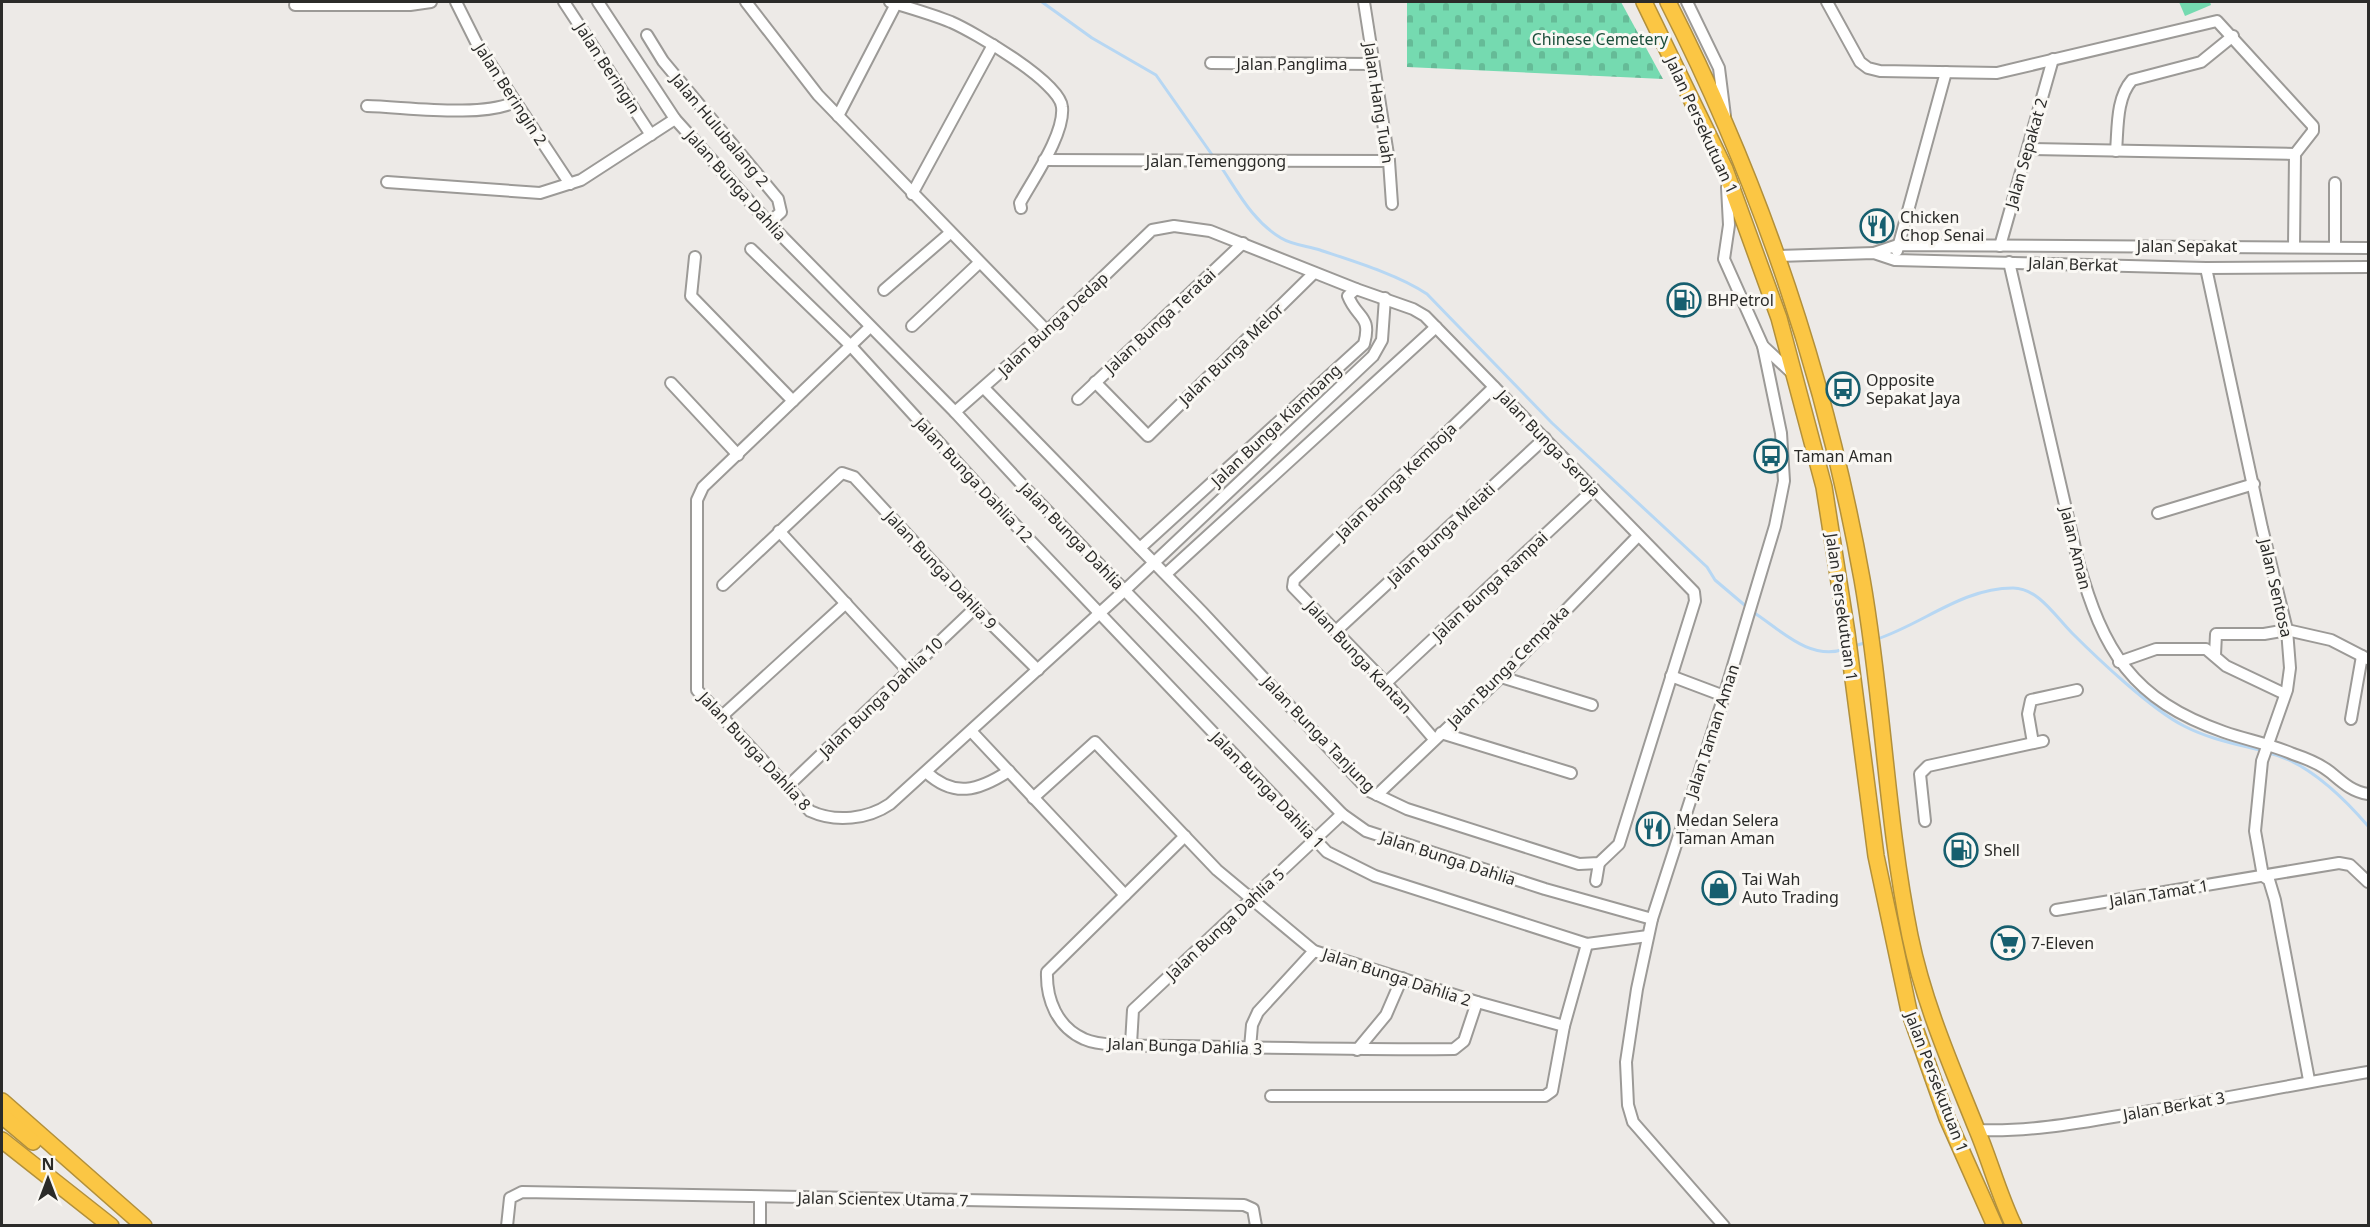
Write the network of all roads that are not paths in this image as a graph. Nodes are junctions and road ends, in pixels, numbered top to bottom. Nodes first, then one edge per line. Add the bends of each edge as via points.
1 (430, 2) edge
2 (456, 2) edge
3 (564, 2) edge
4 (598, 2) edge
5 (746, 2) edge
6 (1364, 2) edge
7 (1644, 2) edge
8 (1668, 2) edge
9 (1687, 2) edge
10 (1827, 2) edge
11 (893, 3) edge
12 (295, 5) dead end
13 (647, 35) dead end
14 (2233, 36) junction
15 (993, 45) junction
16 (2053, 59) junction
17 (1211, 63) dead end
18 (1373, 64) junction
19 (1946, 72) junction
20 (515, 102) junction
21 (367, 106) dead end
22 (838, 116) junction
23 (675, 118) junction
24 (1725, 123) junction
25 (651, 135) junction
26 (2028, 149) junction
27 (2116, 151) junction
28 (2295, 154) junction
29 (1044, 160) junction
30 (1389, 161) junction
31 (1725, 169) junction
32 (387, 182) dead end
33 (2335, 183) dead end
34 (570, 184) junction
35 (912, 194) junction
36 (1392, 204) dead end
37 (1021, 208) dead end
38 (770, 223) junction
39 (950, 233) junction
40 (1150, 233) joint
41 (1243, 243) junction
42 (1898, 245) junction
43 (2000, 246) junction
44 (2294, 246) junction
45 (2335, 247) junction
46 (2368, 248) edge
47 (751, 249) dead end
48 (1874, 253) junction
49 (1778, 256) junction
50 (695, 257) dead end
51 (1894, 260) junction
52 (2009, 262) junction
53 (979, 263) junction
54 (2368, 267) edge
55 (2206, 268) junction
56 (1314, 273) junction
57 (1356, 289) junction
58 (884, 290) dead end
59 (1385, 298) junction
60 (912, 326) dead end
61 (870, 327) junction
62 (1436, 327) junction
63 (1047, 331) junction
64 (850, 345) junction
65 (1763, 346) junction
66 (1793, 374) junction
67 (1095, 382) junction
68 (671, 383) dead end
69 (1494, 387) junction
70 (984, 388) junction
71 (1078, 399) dead end
72 (793, 401) junction
73 (955, 412) junction
74 (1545, 438) junction
75 (738, 455) junction
76 (2254, 484) junction
77 (1594, 489) junction
78 (2158, 513) dead end
79 (779, 531) junction
80 (1638, 536) junction
81 (1140, 549) junction
82 (1155, 563) junction
83 (1166, 574) junction
84 (1298, 574) joint
85 (723, 585) dead end
86 (1125, 590) junction
87 (846, 603) junction
88 (975, 608) junction
89 (1100, 613) junction
90 (1337, 630) junction
91 (2287, 630) junction
92 (2215, 655) junction
93 (2365, 657) edge
94 (2120, 662) junction
95 (1038, 670) junction
96 (908, 671) junction
97 (1671, 676) junction
98 (1501, 677) junction
99 (1386, 683) junction
100 (2077, 690) dead end
101 (2285, 694) junction
102 (1724, 696) junction
103 (1592, 705) dead end
104 (721, 717) junction
105 (2351, 719) dead end
106 (971, 731) junction
107 (1438, 736) junction
108 (2267, 742) junction
109 (1008, 771) junction
110 (926, 772) junction
111 (1571, 773) dead end
112 (788, 787) junction
113 (2368, 794) edge
114 (1377, 795) junction
115 (1033, 798) junction
116 (1342, 814) junction
117 (1925, 822) dead end
118 (1185, 836) junction
119 (1314, 841) junction
120 (1599, 863) junction
121 (2262, 876) junction
122 (1596, 881) dead end
123 (2368, 882) edge
124 (1125, 895) junction
125 (1249, 899) junction
126 (2056, 910) dead end
127 (1652, 919) junction
128 (1648, 936) junction
129 (1587, 944) junction
130 (1314, 951) junction
131 (1402, 978) junction
132 (1477, 1002) junction
133 (1564, 1026) junction
134 (1131, 1044) junction
135 (1250, 1047) junction
136 (1357, 1050) junction
137 (2368, 1072) edge
138 (2309, 1080) junction
139 (1272, 1096) dead end
140 (2, 1101) edge
141 (2, 1116) edge
142 (1978, 1130) junction
143 (2, 1140) edge
144 (760, 1197) junction
145 (111, 1226) edge
146 (143, 1226) edge
147 (507, 1226) edge
148 (760, 1226) edge
149 (1257, 1226) edge
150 (1724, 1226) edge
151 (1995, 1226) edge
152 (2014, 1226) edge

1 - 12 street
2 - 20 street, Jalan Beringin 2 via 476,42
3 - 25 street, Jalan Beringin
4 - 23 street, Jalan Bunga Dahlia
5 - 22 street
6 - 18 street, Jalan Hang Tuah
7 - 31 highway, Jalan Persekutuan 1
8 - 24 highway, Jalan Persekutuan 1
9 - 24 street via 1719,68
10 - 19 street via 1856,56 1868,68
11 - 15 street via 951,22
11 - 22 street
13 - 38 street, Jalan Hulubalang 2 via 663,61 778,199 781,212
14 - 16 street via 2222,23 2212,20
14 - 27 street via 2201,62 2132,80 2120,109
14 - 28 street via 2313,126
15 - 29 street via 1060,98 1060,125
15 - 35 street
16 - 19 street via 1997,73
16 - 26 street, Jalan Sepakat 2
17 - 18 street, Jalan Panglima
18 - 30 street, Jalan Hang Tuah
19 - 42 street
20 - 21 street via 482,110
20 - 34 street, Jalan Beringin 2
22 - 35 street
23 - 25 street
23 - 38 street, Jalan Bunga Dahlia
24 - 49 highway, Jalan Persekutuan 1
25 - 34 street
26 - 27 street
26 - 43 street, Jalan Sepakat 2
27 - 28 street
28 - 44 street
29 - 30 street, Jalan Temenggong
29 - 37 street via 1020,203
30 - 36 street, Jalan Hang Tuah
31 - 65 street via 1729,208 1724,259
31 - 66 highway, Jalan Persekutuan 1 via 1779,318
32 - 34 street via 540,193
33 - 45 street
35 - 39 street
38 - 61 street, Jalan Bunga Dahlia
39 - 53 street
39 - 58 street
40 - 41 street, Jalan Bunga Seroja via 1174,226 1189,227
40 - 63 street, Jalan Bunga Dedap
41 - 56 street, Jalan Bunga Seroja
41 - 67 street, Jalan Bunga Teratai
42 - 43 street, Jalan Sepakat
42 - 48 street, Jalan Sepakat
42 - 51 street
43 - 44 street, Jalan Sepakat
44 - 45 street, Jalan Sepakat
45 - 46 street, Jalan Sepakat
47 - 64 street, Jalan Bunga Dahlia 12
48 - 49 street, Jalan Berkat
48 - 51 street, Jalan Berkat
49 - 142 highway, Jalan Persekutuan 1 via 1837,463 1862,578 1889,805 1910,935 1929,1011
50 - 72 street via 691,296
51 - 52 street, Jalan Berkat
52 - 55 street, Jalan Berkat
52 - 94 street, Jalan Aman via 2078,561 2088,597
53 - 60 street
53 - 63 street
54 - 55 street, Jalan Berkat
55 - 76 street, Jalan Sentosa
56 - 57 street, Jalan Bunga Seroja
56 - 67 street, Jalan Bunga Melor via 1148,436
57 - 59 street, Jalan Bunga Seroja
57 - 81 street, Jalan Bunga Kiambang via 1348,296 1366,320 1364,344
59 - 62 street, Jalan Bunga Seroja via 1413,309
59 - 82 street, Jalan Bunga Dahlia 8 via 1382,340 1373,356
61 - 64 street, Jalan Bunga Dahlia 8
61 - 73 street, Jalan Bunga Dahlia
62 - 69 street, Jalan Bunga Seroja
62 - 83 street
63 - 70 street, Jalan Bunga Dedap
64 - 72 street, Jalan Bunga Dahlia 8
64 - 89 street, Jalan Bunga Dahlia 12
65 - 66 street
65 - 102 street, Jalan Taman Aman via 1781,433 1784,481 1775,526
66 - 151 highway, Jalan Persekutuan 1 via 1824,487 1876,856 1909,1011 1947,1118
67 - 71 street, Jalan Bunga Teratai
68 - 75 street
69 - 74 street, Jalan Bunga Seroja
69 - 84 street, Jalan Bunga Kemboja
70 - 73 street, Jalan Bunga Dedap
70 - 81 street, Jalan Bunga Tanjung
72 - 75 street, Jalan Bunga Dahlia 8
73 - 86 street, Jalan Bunga Dahlia
74 - 77 street, Jalan Bunga Seroja
74 - 90 street, Jalan Bunga Melati
75 - 104 street, Jalan Bunga Dahlia 8 via 703,487 697,500 697,690
76 - 78 street
76 - 91 street, Jalan Sentosa
77 - 80 street, Jalan Bunga Seroja
77 - 99 street, Jalan Bunga Rampai
79 - 85 street
79 - 87 street
79 - 88 street, Jalan Bunga Dahlia 9 via 842,473 854,477
80 - 97 street, Jalan Bunga Seroja via 1694,592 1695,601
80 - 98 street, Jalan Bunga Cempaka
81 - 82 street, Jalan Bunga Tanjung
82 - 83 street, Jalan Bunga Tanjung
82 - 86 street, Jalan Bunga Dahlia 8
83 - 114 street, Jalan Bunga Tanjung via 1369,791
84 - 90 street, Jalan Bunga Kantan via 1293,587
86 - 89 street, Jalan Bunga Dahlia 8
86 - 116 street, Jalan Bunga Dahlia
87 - 96 street
87 - 104 street
88 - 95 street, Jalan Bunga Dahlia 9
88 - 96 street, Jalan Bunga Dahlia 10
89 - 95 street, Jalan Bunga Dahlia 8
89 - 119 street, Jalan Bunga Dahlia 1
90 - 99 street, Jalan Bunga Kantan
91 - 92 street via 2216,634
91 - 93 street via 2331,640
91 - 101 street, Jalan Sentosa via 2290,668
92 - 94 street via 2206,649 2156,649
92 - 101 street via 2226,666
93 - 105 street
94 - 108 street, Jalan Aman via 2143,687 2186,717 2226,733
95 - 106 street, Jalan Bunga Dahlia 8
96 - 112 street, Jalan Bunga Dahlia 10
97 - 102 street
97 - 120 street, Jalan Bunga Seroja via 1619,844
98 - 103 street
98 - 107 street, Jalan Bunga Cempaka
99 - 107 street, Jalan Bunga Kantan
100 - 117 street via 2031,700 2028,714 2038,742 1923,770 1920,774
101 - 108 street, Jalan Sentosa
102 - 127 street, Jalan Taman Aman
104 - 112 street, Jalan Bunga Dahlia 8
106 - 109 street
106 - 110 street, Jalan Bunga Dahlia 8
107 - 111 street
107 - 114 street, Jalan Bunga Cempaka
108 - 113 street, Jalan Aman
108 - 121 street, Jalan Sentosa via 2255,831
109 - 110 street via 966,790 947,788
109 - 115 street
110 - 112 street, Jalan Bunga Dahlia 8 via 876,813 855,818 818,815
114 - 120 street, Jalan Bunga Tanjung via 1407,809 1580,864
115 - 118 street, Jalan Bunga Dahlia 2 via 1095,742
115 - 124 street
116 - 119 street, Jalan Bunga Dahlia 5
116 - 127 street, Jalan Bunga Dahlia via 1366,831
118 - 124 street, Jalan Bunga Dahlia 3
118 - 125 street, Jalan Bunga Dahlia 2
119 - 125 street, Jalan Bunga Dahlia 5
119 - 129 street, Jalan Bunga Dahlia 1 via 1340,860 1375,876
120 - 122 street
121 - 123 street, Jalan Tamat 1 via 2339,863 2350,865
121 - 126 street, Jalan Tamat 1
121 - 138 street, Jalan Sentosa via 2269,880 2275,900
124 - 134 street, Jalan Bunga Dahlia 3 via 1047,972 1046,991 1054,1011 1071,1032 1095,1043
125 - 130 street, Jalan Bunga Dahlia 2
125 - 134 street, Jalan Bunga Dahlia 5 via 1133,1010
127 - 128 street, Jalan Taman Aman
128 - 129 street, Jalan Bunga Dahlia 1
128 - 150 street, Jalan Taman Aman via 1626,1062 1628,1105 1644,1137
129 - 133 street
130 - 131 street, Jalan Bunga Dahlia 2
130 - 135 street via 1258,1012
131 - 132 street, Jalan Bunga Dahlia 2
131 - 136 street via 1386,1015
132 - 133 street, Jalan Bunga Dahlia 2
132 - 136 street, Jalan Bunga Dahlia 3 via 1464,1041 1454,1049
133 - 139 street via 1552,1091 1545,1096
134 - 135 street, Jalan Bunga Dahlia 3
135 - 136 street, Jalan Bunga Dahlia 3
137 - 138 street, Jalan Berkat 3
138 - 142 street, Jalan Berkat 3 via 2087,1121
140 - 146 highway
141 - 146 highway
142 - 152 highway, Jalan Persekutuan 1
143 - 145 highway
144 - 147 street, Jalan Scientex Utama 7 via 522,1192 510,1198
144 - 148 street
144 - 149 street, Jalan Scientex Utama 7 via 1245,1205 1253,1209

